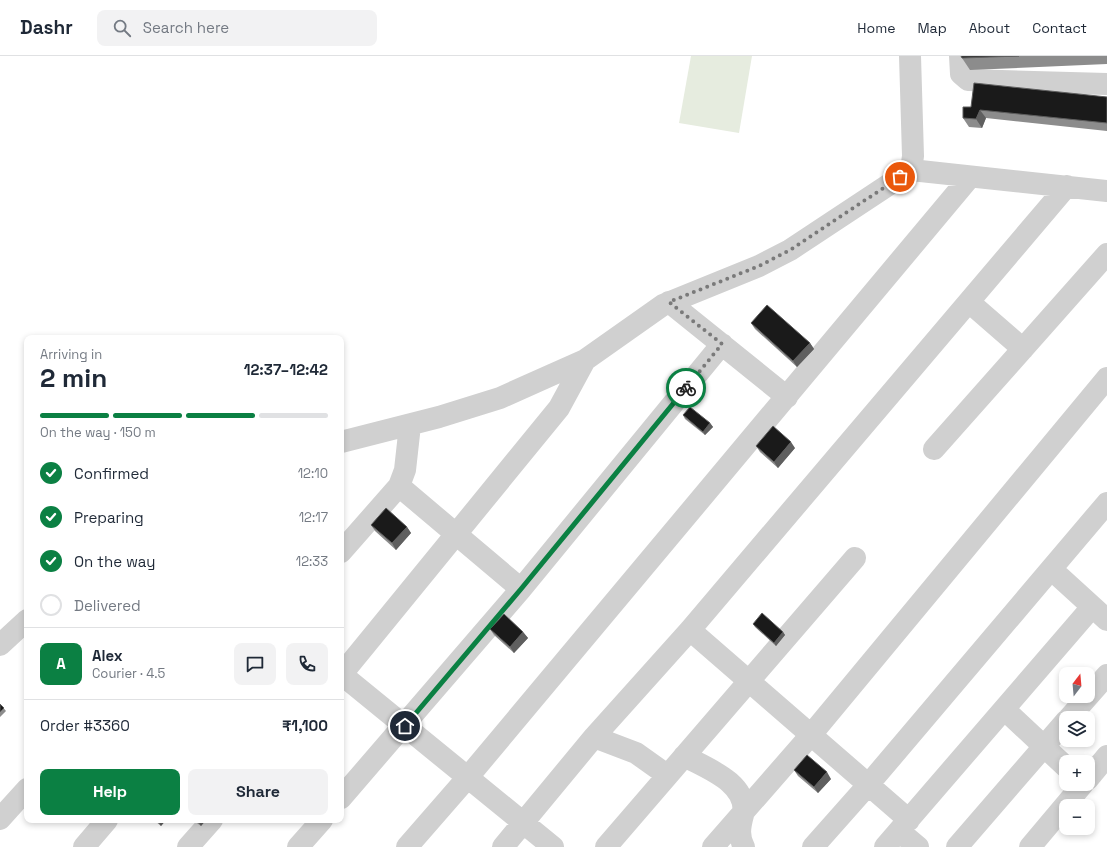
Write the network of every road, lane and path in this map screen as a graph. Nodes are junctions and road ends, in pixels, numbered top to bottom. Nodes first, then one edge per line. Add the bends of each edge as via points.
1 (910, 56) edge
2 (960, 56) edge
3 (1107, 84) edge
4 (911, 170) junction
5 (970, 177) junction
6 (1067, 186) junction
7 (1107, 191) edge
8 (1107, 254) edge
9 (669, 302) junction
10 (969, 302) junction
11 (722, 344) junction
12 (1023, 349) junction
13 (585, 360) junction
14 (1107, 378) edge
15 (787, 397) junction
16 (410, 425) junction
17 (344, 441) edge
18 (934, 449) dead end
19 (399, 486) junction
20 (1107, 502) edge
21 (456, 534) junction
22 (344, 549) edge
23 (855, 558) dead end
24 (1051, 569) junction
25 (521, 589) junction
26 (1100, 613) edge
27 (24, 623) edge
28 (690, 630) junction
29 (0, 645) edge
30 (344, 671) edge
31 (1107, 675) edge
32 (344, 677) edge
33 (748, 681) junction
34 (1004, 709) junction
35 (1075, 711) edge
36 (405, 726) junction
37 (1059, 729) edge
38 (810, 736) junction
39 (594, 737) junction
40 (1044, 746) junction
41 (684, 756) junction
42 (1107, 756) edge
43 (1059, 760) edge
44 (1095, 770) edge
45 (667, 775) junction
46 (468, 777) junction
47 (868, 785) junction
48 (1077, 791) edge
49 (24, 792) edge
50 (344, 795) edge
51 (743, 813) junction
52 (0, 819) edge
53 (104, 823) edge
54 (209, 823) edge
55 (319, 823) edge
56 (523, 823) junction
57 (904, 825) junction
58 (84, 847) edge
59 (188, 847) edge
60 (298, 847) edge
61 (407, 847) edge
62 (503, 847) edge
63 (553, 847) edge
64 (606, 847) edge
65 (713, 847) edge
66 (744, 847) edge
67 (813, 847) edge
68 (885, 847) edge
69 (918, 847) edge
70 (957, 847) edge
71 (1030, 847) edge

1 - 4 street via 913,156
2 - 3 street via 961,74 968,80
4 - 5 street
4 - 9 street via 790,250 759,266
5 - 6 street
5 - 15 street
6 - 7 street
6 - 10 street
8 - 12 street
9 - 11 street
9 - 13 street
10 - 12 street
10 - 28 street
11 - 15 street
11 - 25 street
12 - 18 street
13 - 16 street via 500,398
13 - 21 street via 559,408
14 - 38 street
15 - 46 street
16 - 17 street
16 - 19 street via 405,470
19 - 21 street
19 - 22 street
20 - 24 street
21 - 25 street
21 - 30 street
23 - 33 street
24 - 26 street
24 - 47 street
25 - 36 street
26 - 34 street
27 - 29 street
28 - 33 street
28 - 39 street
31 - 35 street
32 - 36 street
33 - 38 street
33 - 41 street
34 - 40 street
34 - 57 street
36 - 46 street
36 - 50 street
37 - 40 street
38 - 47 street
38 - 51 street
39 - 45 street via 636,753
39 - 56 street
40 - 43 street
40 - 70 street
41 - 45 street
41 - 51 street via 734,785 742,798
42 - 44 street
45 - 64 street
46 - 56 street
46 - 61 street
47 - 57 street
47 - 67 street
48 - 71 street
49 - 52 street
51 - 65 street
51 - 66 street via 739,826
53 - 58 street
54 - 59 street
55 - 60 street
56 - 62 street
56 - 63 street
57 - 68 street
57 - 69 street

